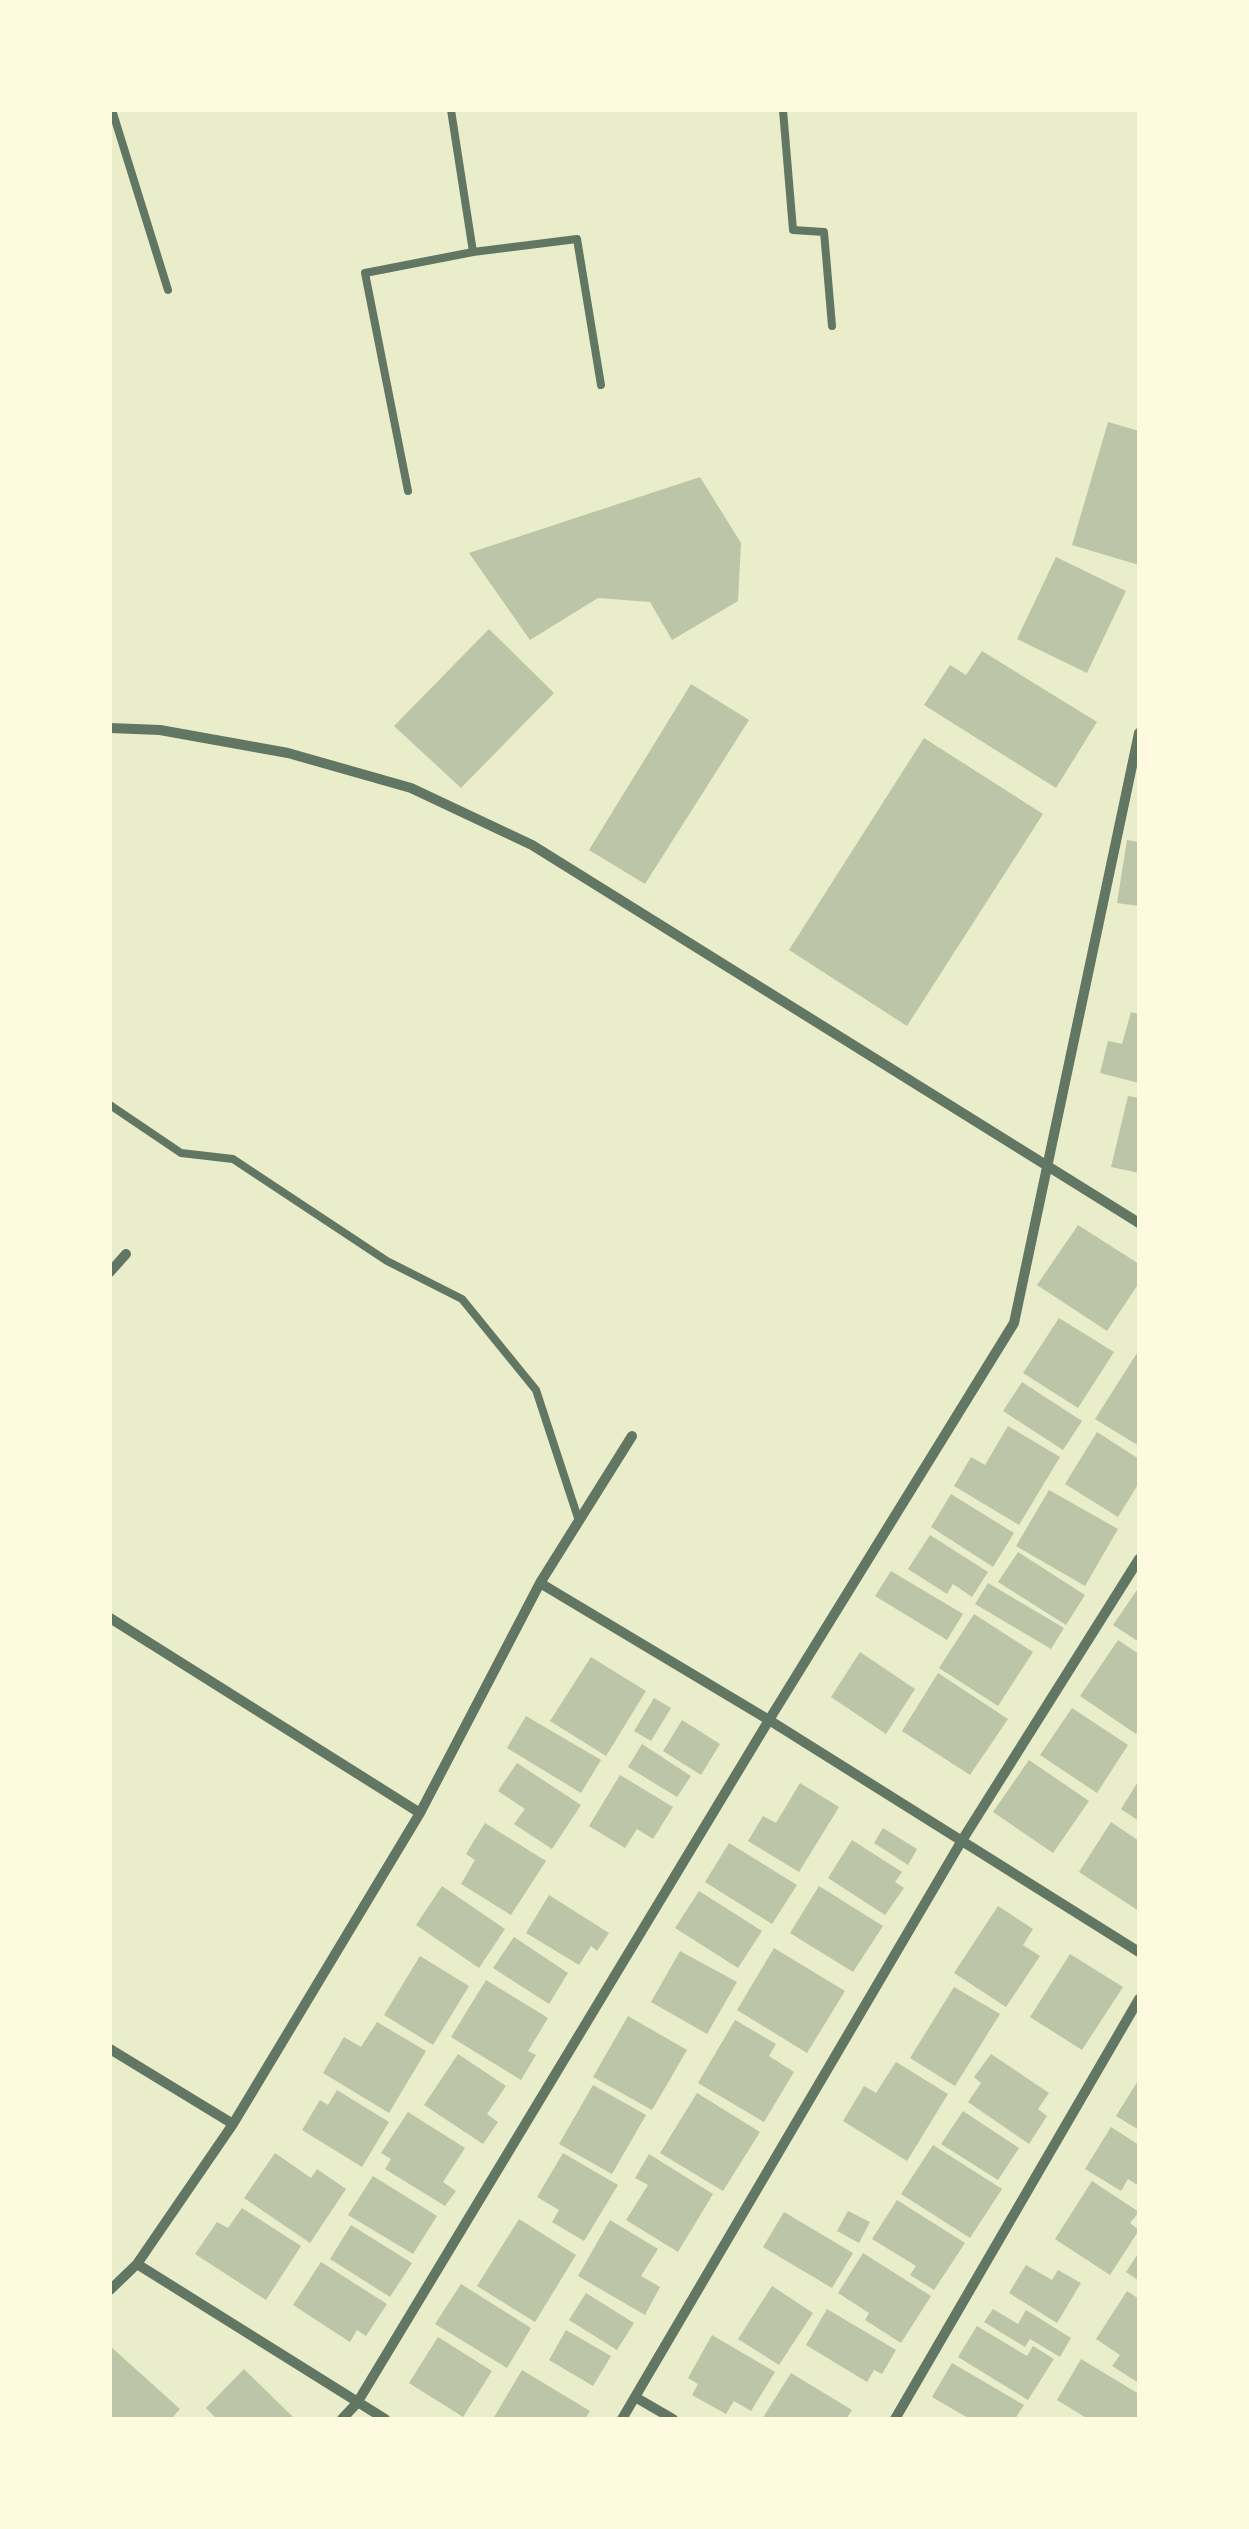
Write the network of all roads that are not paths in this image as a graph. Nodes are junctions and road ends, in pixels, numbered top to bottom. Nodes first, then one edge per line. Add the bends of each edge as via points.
1 (112, 110) edge
2 (452, 110) edge
3 (783, 110) edge
4 (473, 252) junction
5 (168, 290) dead end
6 (832, 326) dead end
7 (601, 384) dead end
8 (408, 491) dead end
9 (110, 728) edge
10 (1139, 732) edge
11 (110, 1106) edge
12 (1046, 1166) junction
13 (1139, 1223) edge
14 (126, 1254) dead end
15 (110, 1272) edge
16 (632, 1436) dead end
17 (579, 1521) junction
18 (1139, 1559) edge
19 (540, 1583) junction
20 (110, 1618) edge
21 (769, 1720) junction
22 (420, 1813) junction
23 (960, 1842) junction
24 (1139, 1952) edge
25 (1139, 1999) edge
26 (110, 2048) edge
27 (233, 2124) junction
28 (137, 2264) junction
29 (110, 2290) edge
30 (635, 2397) junction
31 (357, 2403) junction
32 (342, 2419) edge
33 (385, 2419) edge
34 (622, 2419) edge
35 (674, 2419) edge
36 (894, 2419) edge

1 - 5 lane
2 - 4 lane
3 - 6 lane via 792,230 824,232
4 - 7 lane via 577,240
4 - 8 lane via 365,274
9 - 12 street via 288,753 411,788 532,845
10 - 12 street
11 - 17 lane via 180,1153 233,1159 387,1262 462,1299 536,1390
12 - 13 street
12 - 21 street via 1014,1323
14 - 15 street
16 - 17 street
17 - 19 street
18 - 23 street
19 - 21 street
19 - 22 street
20 - 22 street
21 - 23 street
21 - 31 street
22 - 27 street
23 - 24 street
23 - 30 street
25 - 36 street
26 - 27 street
27 - 28 street
28 - 29 street
28 - 31 street
30 - 34 street
30 - 35 street
31 - 32 street
31 - 33 street

